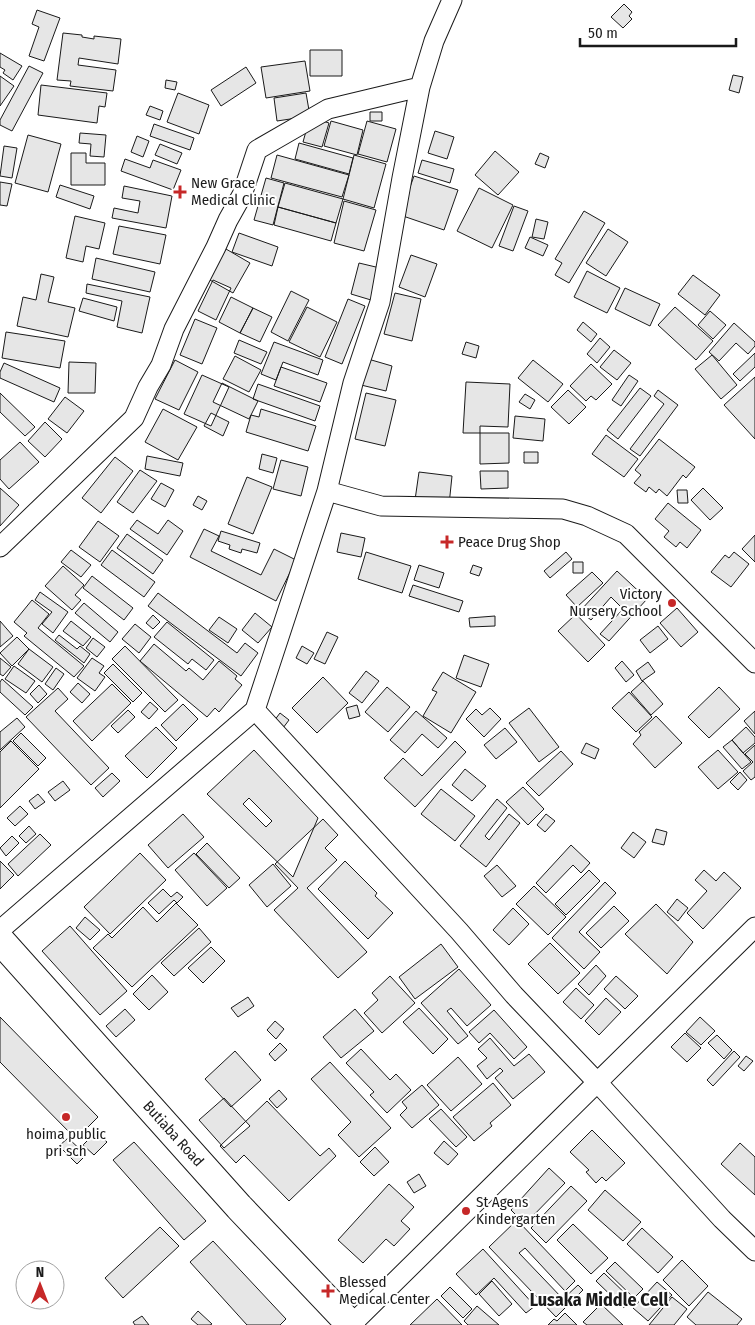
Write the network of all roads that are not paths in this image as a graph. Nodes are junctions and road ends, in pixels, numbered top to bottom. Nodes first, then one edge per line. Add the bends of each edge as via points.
1 (452, 0) edge
2 (420, 87) junction
3 (327, 491) junction
4 (0, 547) edge
5 (755, 663) edge
6 (255, 710) junction
7 (755, 927) edge
8 (0, 930) edge
9 (0, 940) edge
10 (597, 1082) junction
11 (755, 1251) edge
12 (351, 1325) edge

1 - 2 street via 434,41
2 - 3 street via 380,302 353,384
2 - 4 street via 328,109 257,150 242,195 174,329 161,366 134,418
3 - 5 street via 381,506 563,509 587,516 626,534
3 - 6 street
6 - 8 street
6 - 10 street
7 - 10 street
9 - 12 main road, Butiaba Road via 233,1200
10 - 11 street via 722,1220
10 - 12 street

